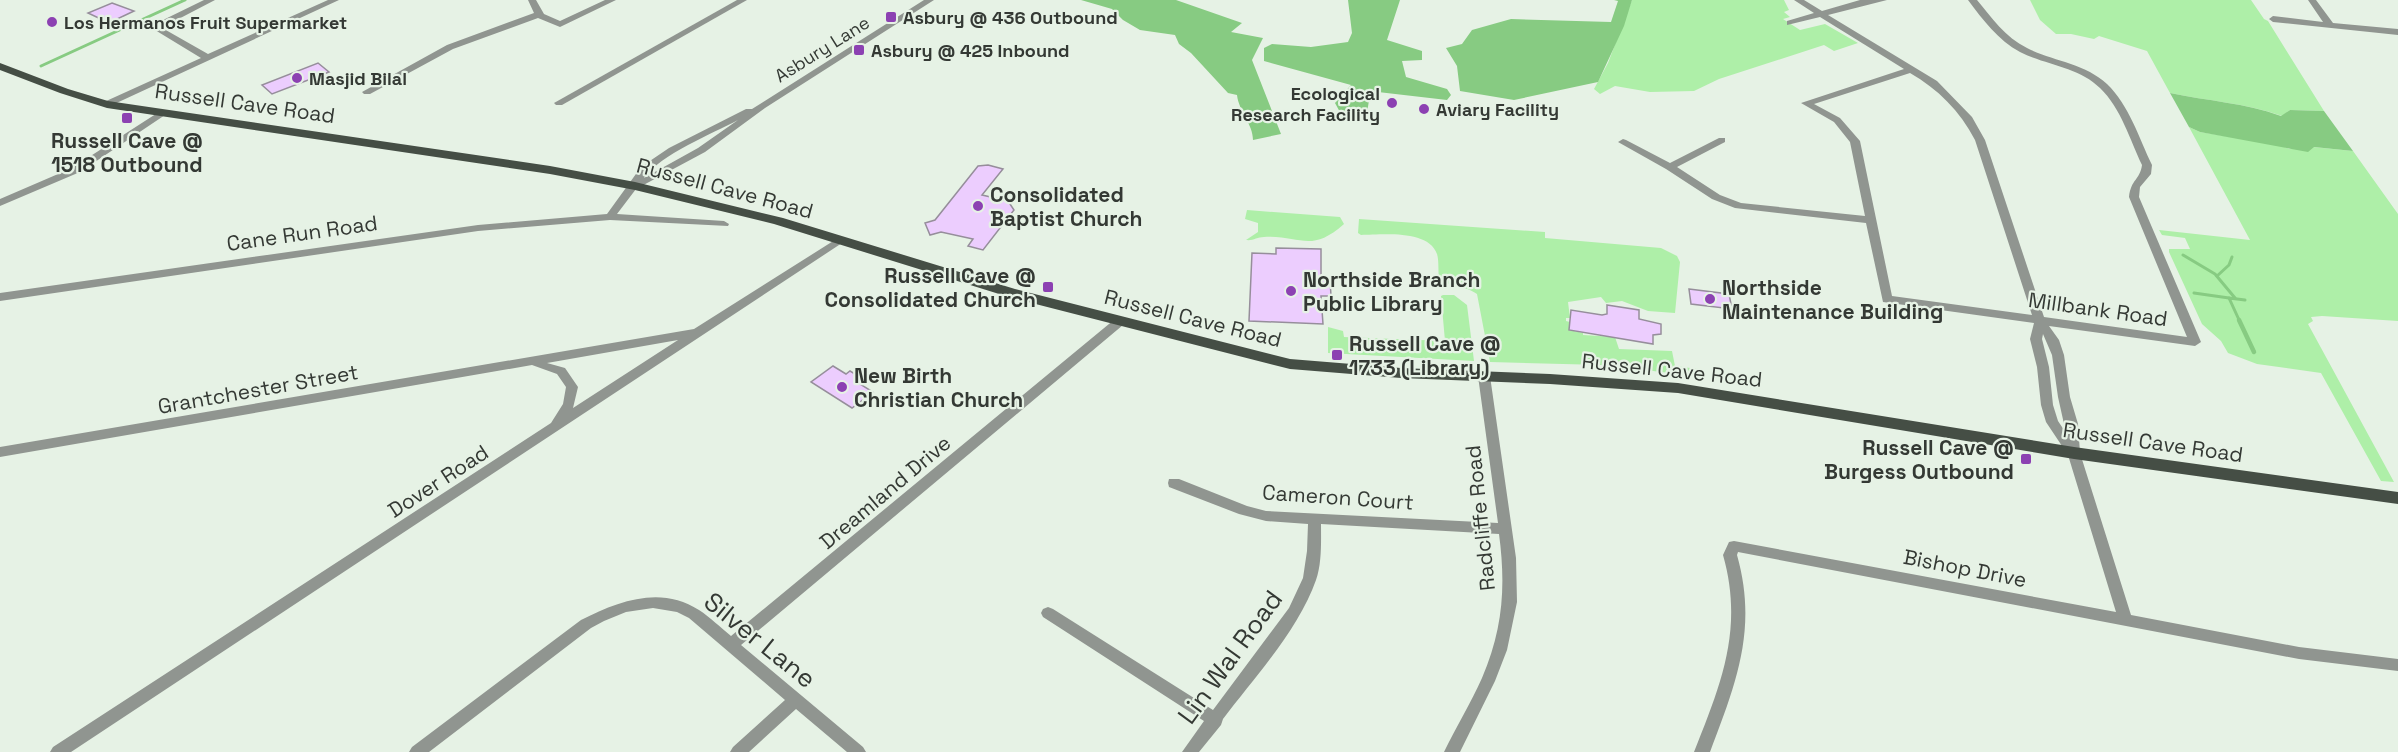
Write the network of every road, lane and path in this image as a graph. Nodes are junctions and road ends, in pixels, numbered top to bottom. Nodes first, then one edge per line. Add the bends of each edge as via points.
1 (211, 0) edge
2 (532, 0) edge
3 (612, 0) edge
4 (743, 0) edge
5 (930, 0) edge
6 (1798, 0) edge
7 (1883, 0) edge
8 (1972, 0) edge
9 (2312, 0) edge
10 (328, 1) edge
11 (538, 15) junction
12 (1823, 15) junction
13 (2273, 19) dead end
14 (1790, 23) dead end
15 (2330, 25) junction
16 (2398, 32) edge
17 (208, 58) junction
18 (0, 66) edge
19 (1912, 69) junction
20 (367, 92) dead end
21 (559, 103) dead end
22 (107, 104) junction
23 (162, 114) junction
24 (1722, 140) dead end
25 (1623, 142) dead end
26 (1670, 167) junction
27 (635, 186) junction
28 (0, 204) edge
29 (610, 217) junction
30 (1869, 220) junction
31 (724, 224) dead end
32 (838, 241) junction
33 (0, 297) edge
34 (2040, 321) junction
35 (1119, 322) junction
36 (702, 332) junction
37 (522, 364) junction
38 (1484, 376) junction
39 (546, 434) junction
40 (0, 452) edge
41 (2074, 453) junction
42 (1174, 483) dead end
43 (2398, 498) edge
44 (1315, 518) junction
45 (1505, 529) junction
46 (1048, 613) dead end
47 (2125, 620) junction
48 (731, 645) junction
49 (2398, 665) edge
50 (796, 700) junction
51 (1216, 720) junction
52 (58, 752) edge
53 (417, 752) edge
54 (738, 752) edge
55 (858, 752) edge
56 (1190, 752) edge
57 (1452, 752) edge
58 (1702, 752) edge

1 - 17 street via 164,23 159,30
2 - 11 street
3 - 11 street via 560,24
4 - 21 street
5 - 27 street, Asbury Lane via 663,173
6 - 12 street
7 - 12 street
8 - 34 street, Millbank Road via 2013,45 2086,74 2112,94 2147,165 2146,174 2135,186 2134,197 2195,342
9 - 15 street
10 - 17 street
11 - 20 street via 458,44
12 - 14 street
12 - 19 street
13 - 15 street
15 - 16 street
17 - 22 street
18 - 22 main road, Russell Cave Road
19 - 30 street, Millbank Road via 1806,103 1837,120 1855,141
19 - 34 street via 1954,101 1980,140
22 - 23 main road, Russell Cave Road
23 - 27 main road, Russell Cave Road via 550,170
23 - 28 street via 76,170
24 - 26 street
25 - 26 street
26 - 30 street via 1716,197 1739,206
27 - 29 street
27 - 32 main road, Russell Cave Road via 778,221
29 - 31 street, Cane Run Road
29 - 33 street, Cane Run Road via 435,233
30 - 34 street, Millbank Road via 1887,299
32 - 35 main road, Russell Cave Road
32 - 36 street, Dover Road
34 - 41 street via 2058,355
34 - 41 street via 2036,339 2047,405 2052,423
35 - 38 main road, Russell Cave Road via 1290,364
35 - 48 street, Dreamland Drive
36 - 37 street, Grantchester Street
36 - 39 street, Dover Road
37 - 39 street, Grantchester Street via 561,371 572,387 569,405
37 - 40 street, Grantchester Street
38 - 41 main road, Russell Cave Road via 1678,388
38 - 45 street, Radcliffe Road
39 - 52 street, Dover Road
41 - 43 main road, Russell Cave Road
41 - 47 street
42 - 44 street, Cameron Court via 1266,516
44 - 45 street, Cameron Court
44 - 51 street, Lin Wal Road via 1314,551 1304,595
45 - 57 street, Radcliffe Road via 1510,578 1507,622 1488,681
46 - 51 street
47 - 49 street, Bishop Drive via 2299,653
47 - 58 street, Bishop Drive via 1734,546 1730,555 1737,592 1736,645
48 - 50 street, Silver Lane
48 - 53 street, Silver Lane via 694,614 671,603 633,603 612,610 586,624
50 - 54 street
50 - 55 street, Silver Lane
51 - 56 street, Lin Wal Road

